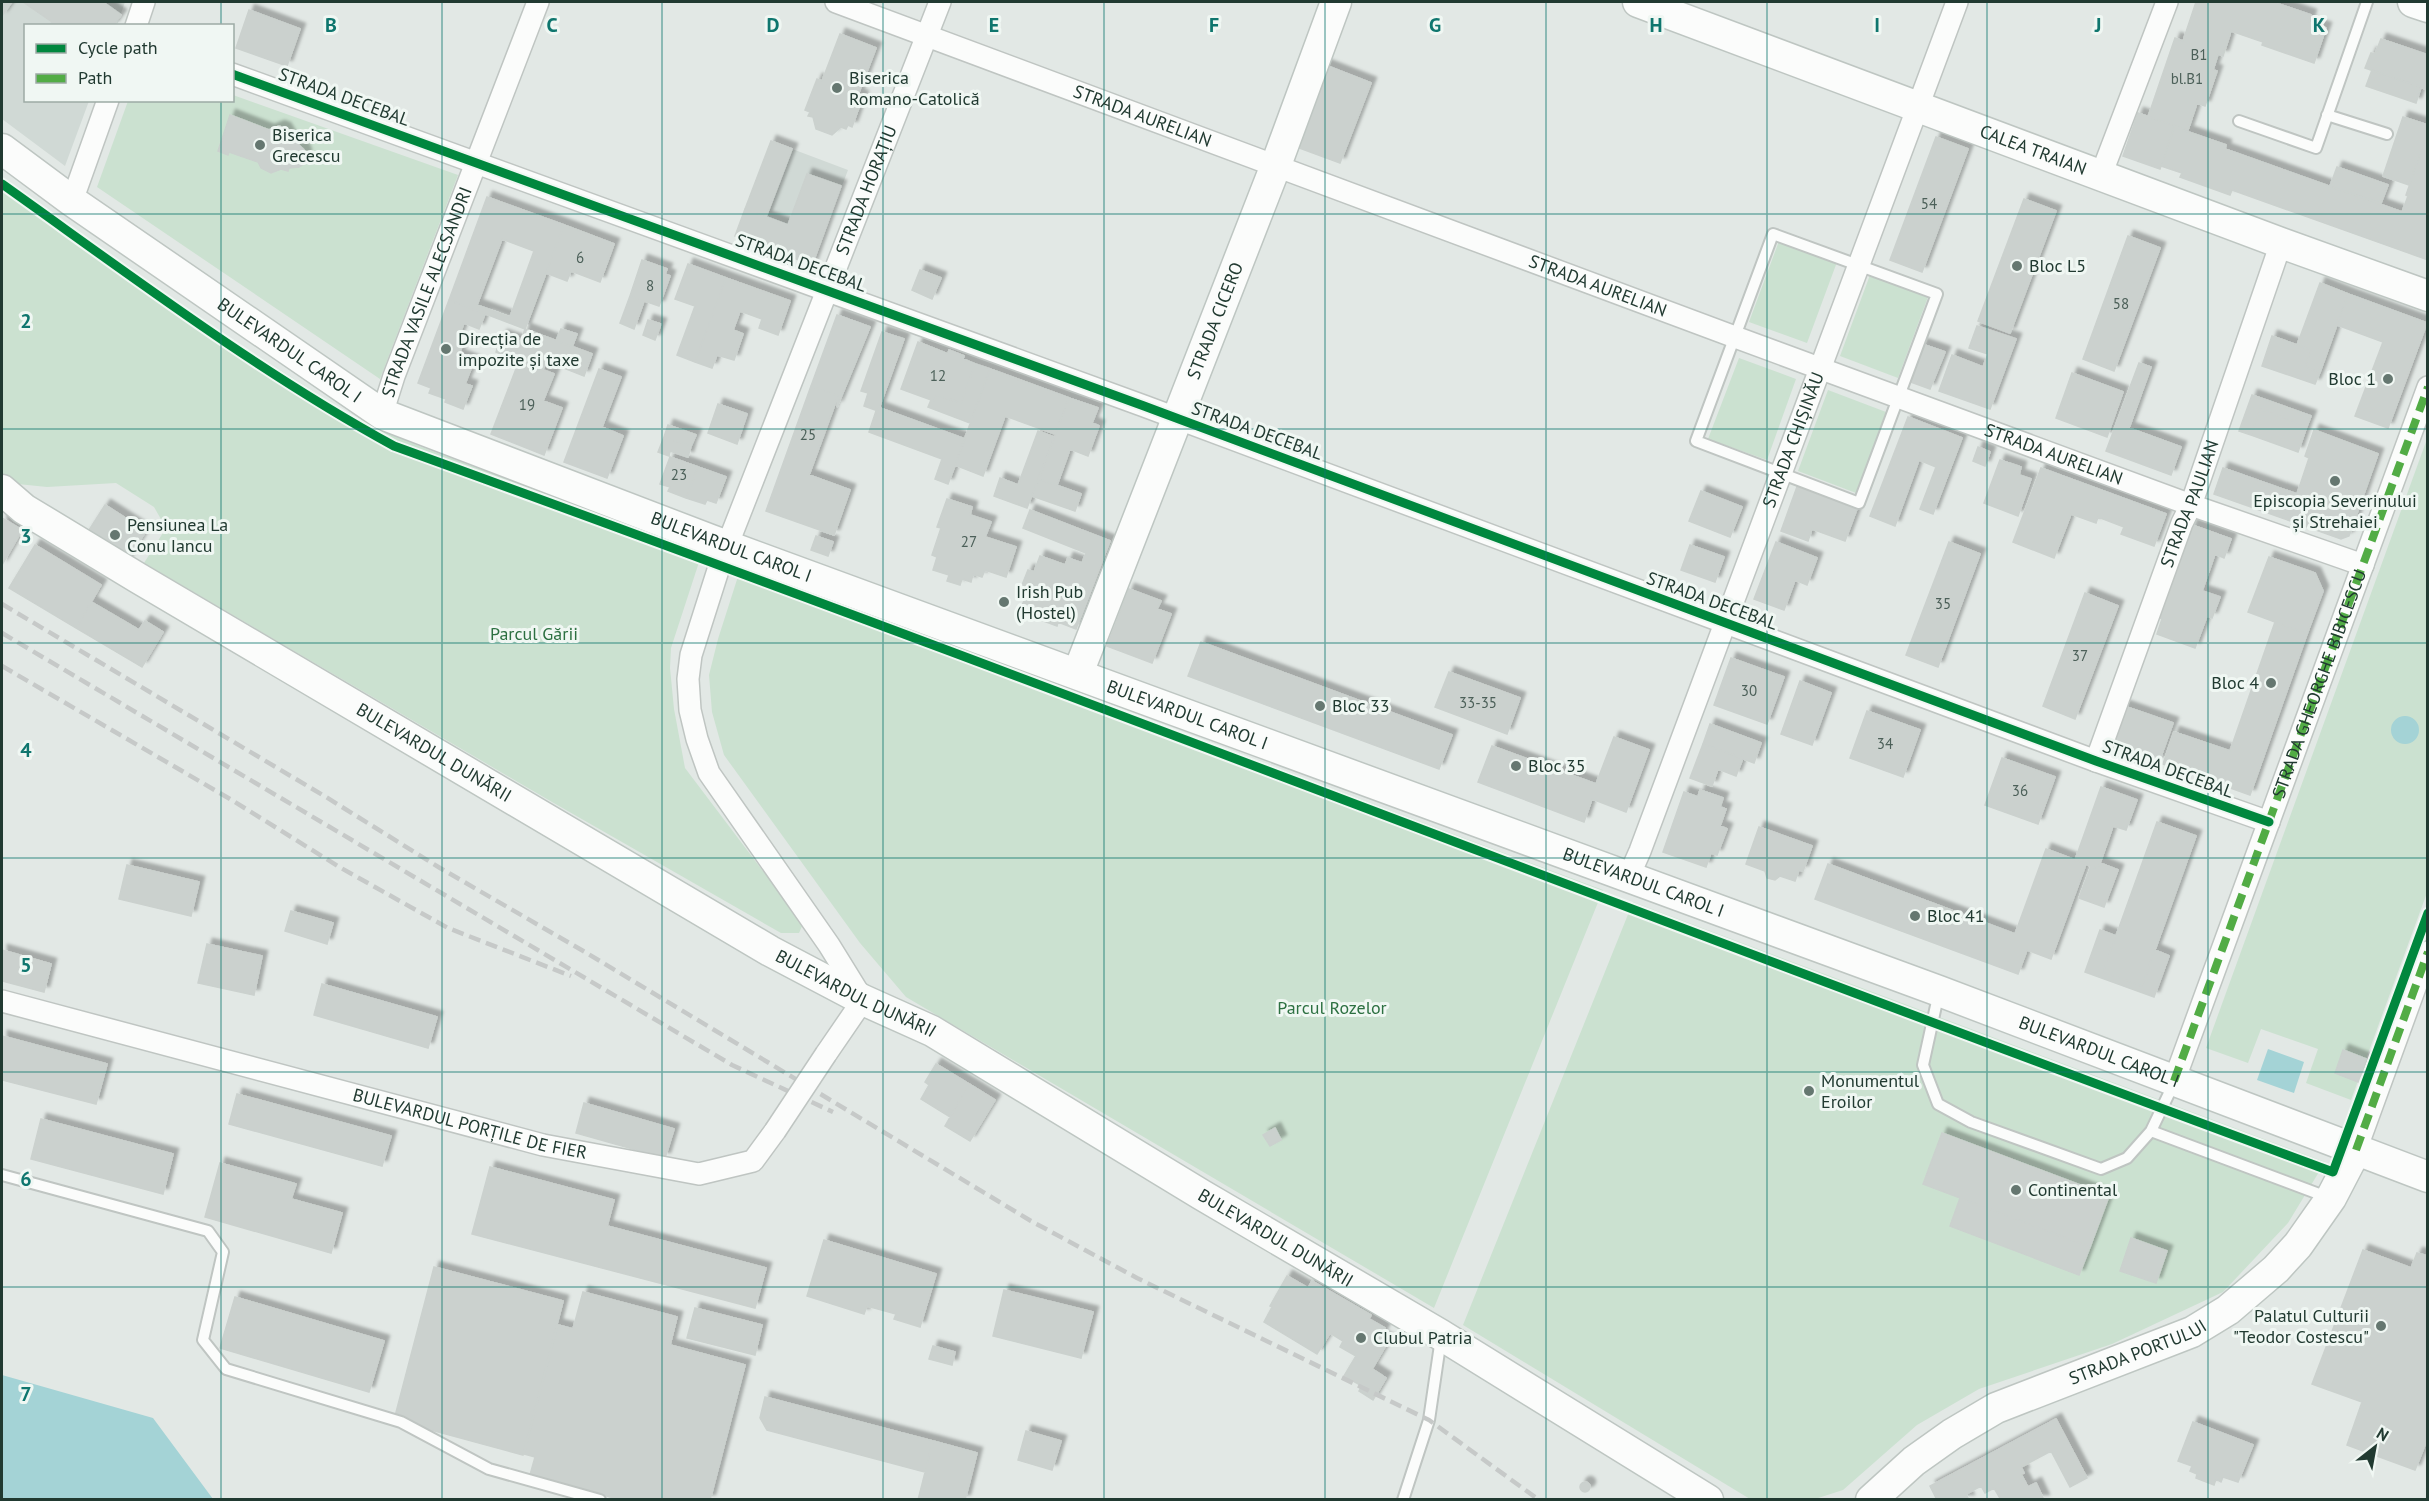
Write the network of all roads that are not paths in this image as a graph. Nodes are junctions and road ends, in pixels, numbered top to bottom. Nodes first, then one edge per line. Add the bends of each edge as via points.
1 (144, 2) edge
2 (538, 2) edge
3 (837, 2) edge
4 (940, 2) edge
5 (1336, 2) edge
6 (1638, 2) edge
7 (1957, 2) edge
8 (2167, 2) edge
9 (2367, 2) edge
10 (2412, 2) edge
11 (2427, 7) edge
12 (137, 24) edge
13 (928, 35) junction
14 (234, 75) edge
15 (107, 102) edge
16 (1919, 106) junction
17 (2327, 115) junction
18 (2239, 121) dead end
19 (2387, 134) dead end
20 (2, 149) edge
21 (476, 162) junction
22 (1276, 165) junction
23 (2101, 175) junction
24 (72, 201) junction
25 (2281, 243) junction
26 (1857, 266) junction
27 (828, 290) junction
28 (2427, 296) edge
29 (1735, 337) junction
30 (1822, 368) junction
31 (2427, 387) edge
32 (1900, 397) junction
33 (382, 414) junction
34 (1176, 418) junction
35 (1781, 473) junction
36 (2, 490) edge
37 (2191, 504) junction
38 (727, 546) junction
39 (2363, 565) junction
40 (1724, 623) junction
41 (1078, 673) junction
42 (2096, 760) junction
43 (2269, 822) junction
44 (1629, 876) junction
45 (2427, 952) edge
46 (1939, 991) junction
47 (863, 1000) junction
48 (2, 1001) edge
49 (2174, 1081) junction
50 (2151, 1131) junction
51 (2356, 1150) junction
52 (2, 1175) edge
53 (2427, 1177) edge
54 (2331, 1198) junction
55 (1441, 1335) junction
56 (600, 1500) edge
57 (1403, 1500) edge
58 (1708, 1500) edge
59 (1871, 1500) edge

1 - 12 street
2 - 21 street, STRADA VASILE ALECSANDRI
3 - 13 street, STRADA AURELIAN
4 - 13 street, STRADA HORAȚIU
5 - 22 street, STRADA CICERO
6 - 16 street, CALEA TRAIAN
7 - 16 street, STRADA CHIȘINĂU
8 - 23 street
9 - 17 lane
10 - 11 street
13 - 22 street, STRADA AURELIAN
13 - 27 street, STRADA HORAȚIU
14 - 21 street, STRADA DECEBAL
15 - 24 street
16 - 23 street, CALEA TRAIAN
16 - 26 street, STRADA CHIȘINĂU
17 - 18 lane via 2316,148
17 - 19 lane
20 - 24 street, BULEVARDUL CAROL I
21 - 27 street, STRADA DECEBAL
21 - 33 street, STRADA VASILE ALECSANDRI
22 - 29 street, STRADA AURELIAN
22 - 34 street, STRADA CICERO
23 - 25 street, CALEA TRAIAN
24 - 33 street, BULEVARDUL CAROL I
25 - 28 street, CALEA TRAIAN
25 - 37 street, STRADA PAULIAN
26 - 29 lane via 1773,234
26 - 30 street, STRADA CHIȘINĂU
26 - 32 lane via 1937,294
27 - 34 street, STRADA DECEBAL
27 - 38 street, STRADA HORAȚIU
29 - 30 street, STRADA AURELIAN
29 - 35 lane via 1696,441
30 - 32 street, STRADA AURELIAN
30 - 35 street, STRADA CHIȘINĂU
31 - 39 street, STRADA GHEORGHE BIBICESCU
32 - 35 lane via 1859,503
32 - 37 street, STRADA AURELIAN
33 - 38 street, BULEVARDUL CAROL I
34 - 40 street, STRADA DECEBAL
34 - 41 street, STRADA CICERO
35 - 40 street, STRADA CHIȘINĂU
36 - 47 street, BULEVARDUL DUNĂRII via 24,509 168,596 770,951
37 - 39 street, STRADA AURELIAN
37 - 42 street, STRADA PAULIAN
38 - 41 street, BULEVARDUL CAROL I
38 - 47 street, STRADA HORAȚIU via 691,655 690,710 697,739 709,773
39 - 43 street, STRADA GHEORGHE BIBICESCU
40 - 42 street, STRADA DECEBAL
40 - 44 street, STRADA CHIȘINĂU
41 - 44 street, BULEVARDUL CAROL I
42 - 43 street, STRADA DECEBAL
43 - 49 street, STRADA GHEORGHE BIBICESCU
44 - 46 street, BULEVARDUL CAROL I
45 - 51 street
46 - 49 street, BULEVARDUL CAROL I
46 - 50 lane via 1923,1065 1938,1104 1971,1122 2101,1169 2127,1158
47 - 48 street, BULEVARDUL PORȚILE DE FIER, bridge via 753,1161 699,1174 543,1145
47 - 55 street, BULEVARDUL DUNĂRII via 932,1031
49 - 50 lane
49 - 51 street, BULEVARDUL CAROL I
50 - 54 lane
51 - 53 street, BULEVARDUL CAROL I
51 - 54 street, STRADA PORTULUI
52 - 56 lane via 208,1231 223,1252 203,1340 226,1368 401,1422 489,1469
54 - 59 street, STRADA PORTULUI via 2314,1225 2276,1269 2228,1310 2182,1336 1996,1408 1914,1461
55 - 57 lane via 1429,1420
55 - 58 street, BULEVARDUL DUNĂRII

